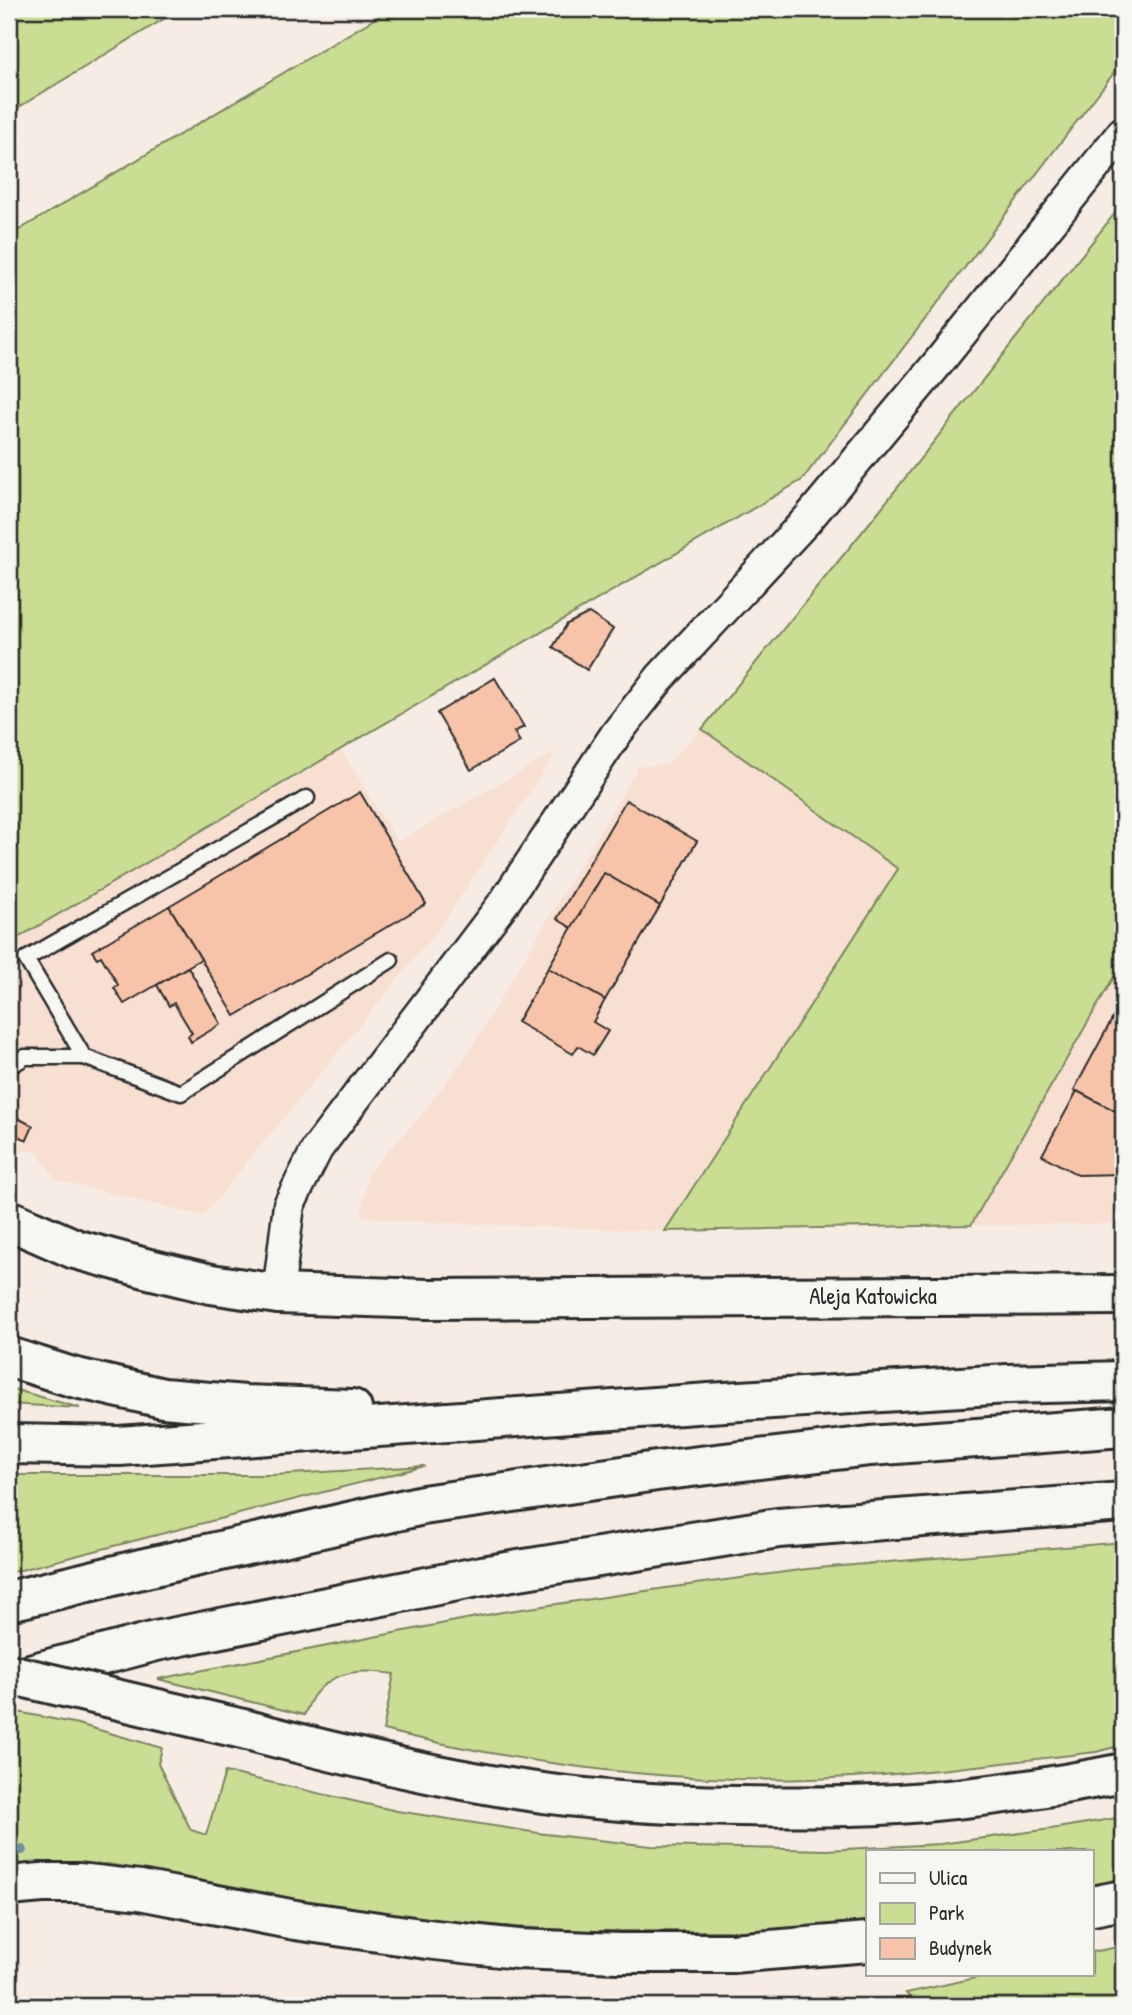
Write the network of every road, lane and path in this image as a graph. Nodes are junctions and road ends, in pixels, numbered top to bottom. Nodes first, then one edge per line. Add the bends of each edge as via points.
1 (1123, 132) edge
2 (307, 798) dead end
3 (391, 960) dead end
4 (84, 1057) junction
5 (9, 1067) edge
6 (9, 1220) edge
7 (1122, 1293) edge
8 (278, 1294) junction
9 (9, 1357) edge
10 (1123, 1381) edge
11 (575, 1413) junction
12 (1123, 1427) edge
13 (9, 1444) edge
14 (1123, 1502) edge
15 (9, 1601) edge
16 (9, 1674) edge
17 (9, 1679) edge
18 (1123, 1773) edge
19 (9, 1886) edge
20 (1123, 1900) edge
21 (1094, 1906) edge
22 (866, 1942) edge

1 - 8 street via 807,520 660,678 616,734 505,901 317,1149 289,1205
2 - 4 lane via 26,959
3 - 4 lane via 181,1093
4 - 5 lane via 25,1057
6 - 8 main road, Aleja Katowicka via 75,1249 124,1263
7 - 8 main road, Aleja Katowicka via 428,1299
9 - 11 main road via 163,1398 381,1410
10 - 11 main road via 1008,1384
11 - 13 main road via 119,1446
12 - 15 main road via 870,1446 423,1505
14 - 17 main road via 778,1528 482,1576 156,1641
16 - 18 main road, bridge via 346,1756 523,1791 605,1800 772,1807 898,1804 989,1795
19 - 22 main road via 78,1883 141,1890 295,1920 518,1949 732,1953
20 - 21 main road

